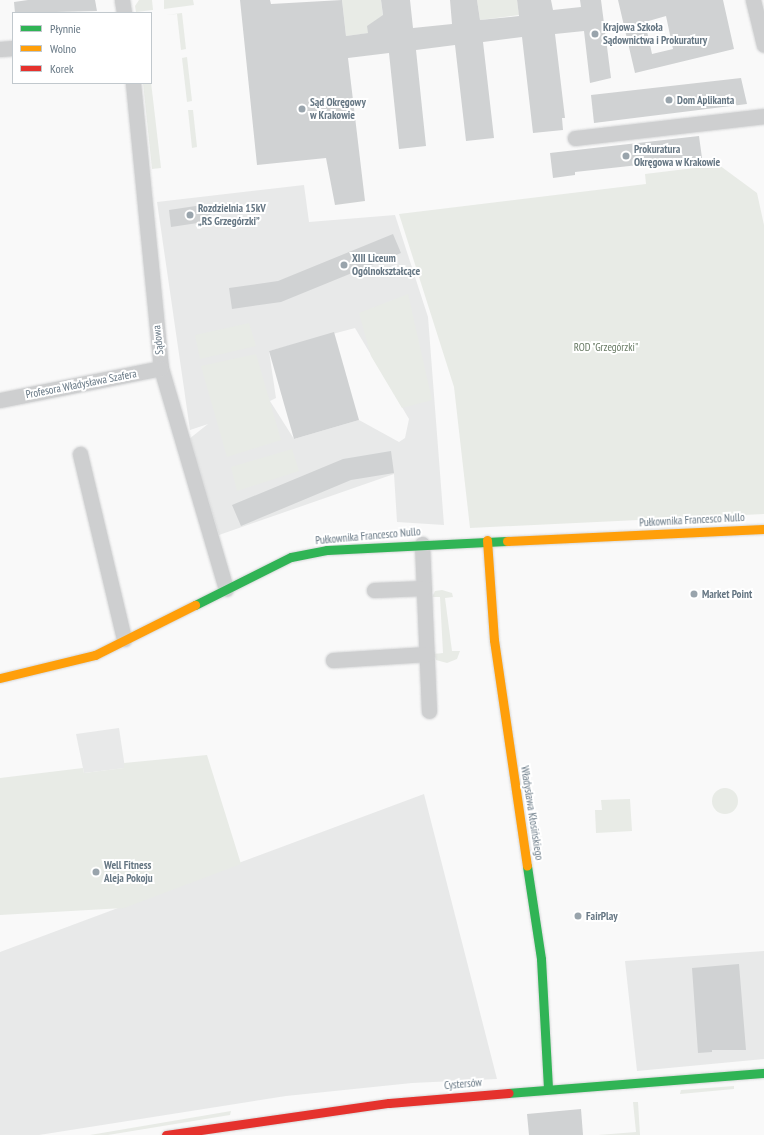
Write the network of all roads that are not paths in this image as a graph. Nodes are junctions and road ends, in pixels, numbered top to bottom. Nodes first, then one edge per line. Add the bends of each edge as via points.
1 (122, 0) edge
2 (753, 0) edge
3 (124, 12) edge
4 (764, 45) edge
5 (12, 48) edge
6 (0, 49) edge
7 (133, 84) edge
8 (764, 116) edge
9 (575, 138) dead end
10 (161, 368) junction
11 (0, 400) edge
12 (80, 454) dead end
13 (764, 529) edge
14 (487, 540) junction
15 (422, 544) junction
16 (424, 588) junction
17 (226, 589) junction
18 (374, 590) dead end
19 (124, 640) junction
20 (427, 654) junction
21 (333, 660) dead end
22 (0, 678) edge
23 (429, 711) dead end
24 (764, 1073) edge
25 (548, 1089) junction
26 (166, 1135) edge

1 - 3 street
2 - 4 street
5 - 6 street
7 - 10 street, Sądowa
8 - 9 street
10 - 11 street, Profesora Władysława Szafera
10 - 17 street, Sądowa
12 - 19 street
13 - 14 street, Pułkownika Francesco Nullo
14 - 15 street, Pułkownika Francesco Nullo
14 - 25 street, Władysława Kłosińskiego via 494,640 541,959
15 - 16 street
15 - 17 street, Pułkownika Francesco Nullo via 327,550 290,557
16 - 18 street
16 - 20 street
17 - 19 street, Pułkownika Francesco Nullo
19 - 22 street, Pułkownika Francesco Nullo via 76,662
20 - 21 street
20 - 23 street
24 - 25 street, Cystersów
25 - 26 street, Cystersów via 331,1110

